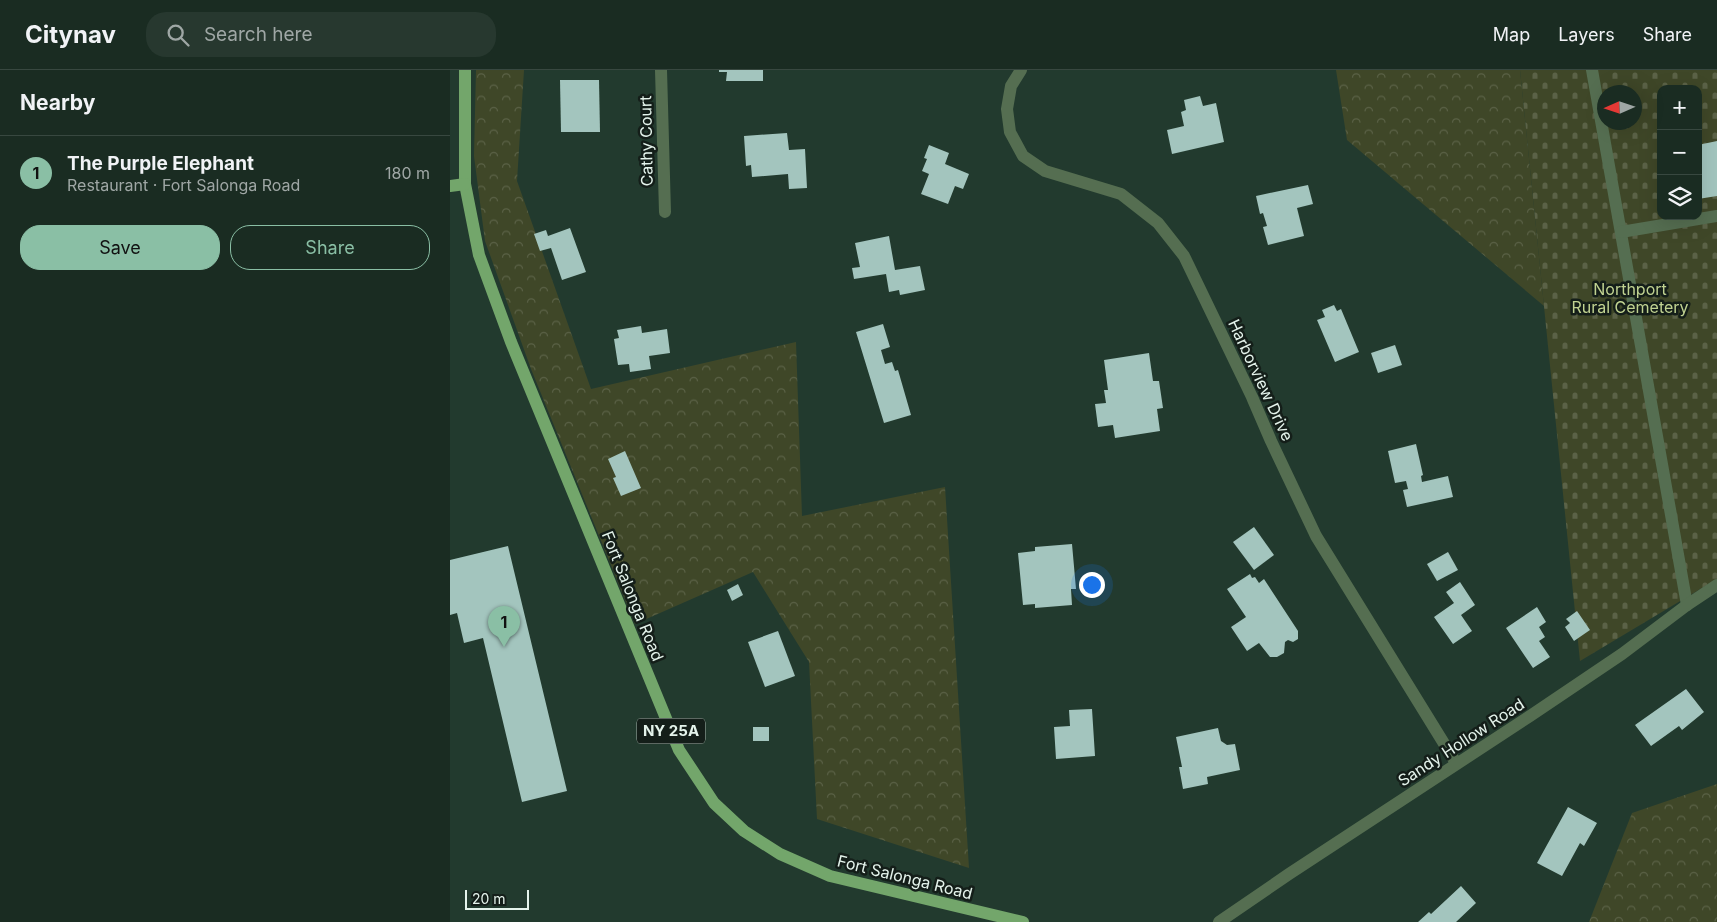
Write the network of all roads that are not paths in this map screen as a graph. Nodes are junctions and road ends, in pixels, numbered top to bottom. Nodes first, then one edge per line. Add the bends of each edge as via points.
1 (465, 70) edge
2 (661, 70) edge
3 (1020, 70) edge
4 (1592, 70) edge
5 (465, 184) junction
6 (450, 186) edge
7 (664, 212) dead end
8 (1717, 216) edge
9 (1620, 232) junction
10 (1717, 585) edge
11 (1687, 605) junction
12 (1456, 763) junction
13 (1023, 922) edge
14 (1220, 922) edge

1 - 5 main road, Fort Salonga Road / NY 25A
2 - 7 street, Cathy Court
3 - 12 street, Harborview Drive via 1011,86 1007,109 1010,132 1023,156 1045,171 1121,194 1158,223 1184,256 1316,536
4 - 9 street
5 - 6 main road
5 - 13 main road, Fort Salonga Road / NY 25A via 479,255 510,342 679,750 714,803 744,830 780,854 830,876
8 - 9 street
9 - 11 street
10 - 11 street, Sandy Hollow Road
11 - 12 street, Sandy Hollow Road via 1614,659
12 - 14 street, Sandy Hollow Road

